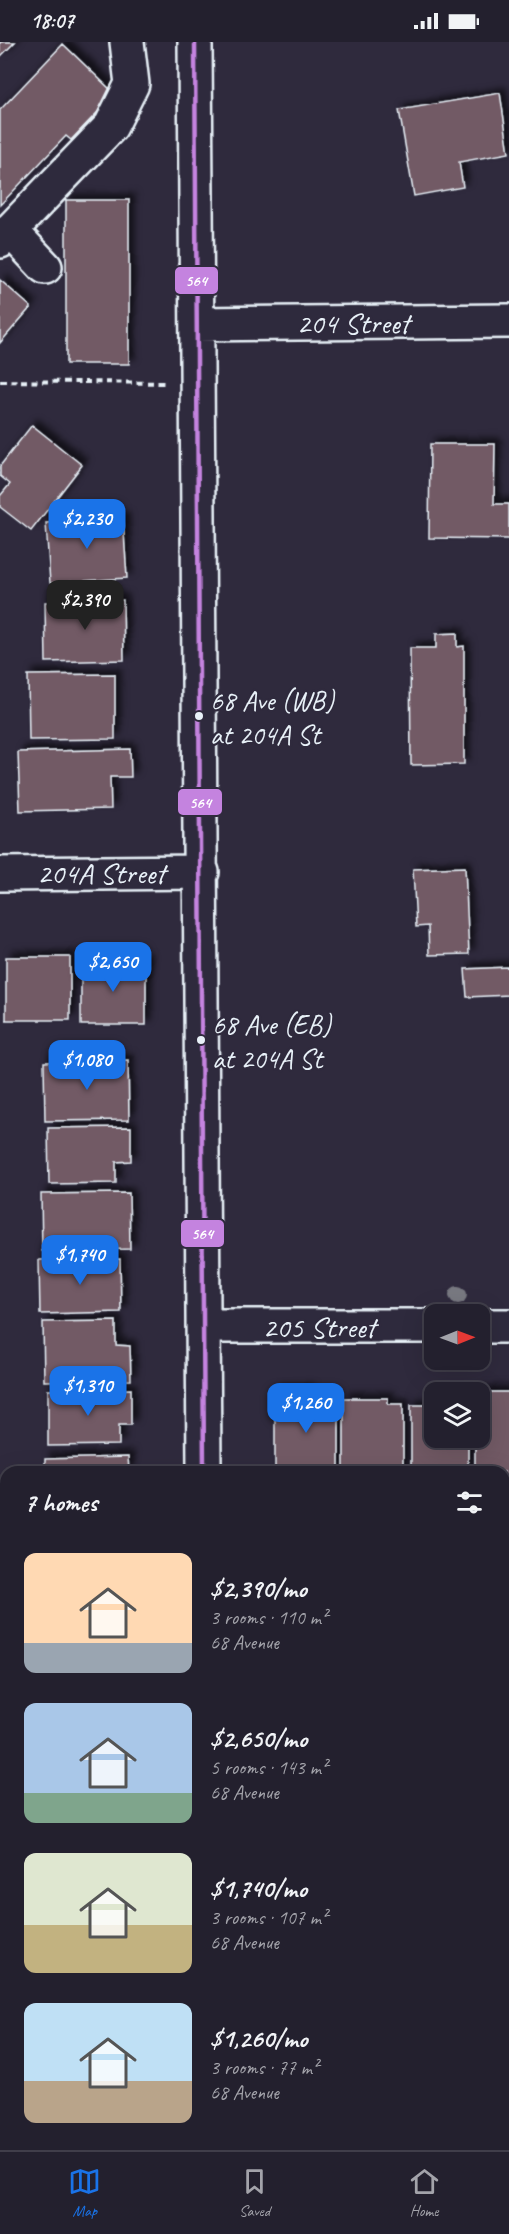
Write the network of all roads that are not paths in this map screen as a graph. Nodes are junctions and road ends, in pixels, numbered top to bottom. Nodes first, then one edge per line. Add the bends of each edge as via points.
1 (127, 42) edge
2 (195, 42) edge
3 (5, 235) edge
4 (45, 267) dead end
5 (509, 321) edge
6 (197, 324) junction
7 (202, 872) junction
8 (0, 874) edge
9 (203, 1326) junction
10 (424, 1326) edge
11 (490, 1326) edge
12 (509, 1326) edge
13 (204, 1466) edge

1 - 3 street via 132,84 111,126
2 - 6 street
3 - 4 street
5 - 6 street, 204 Street
6 - 7 street
7 - 8 street, 204A Street
7 - 9 street
9 - 10 street, 205 Street
9 - 13 street
11 - 12 street

